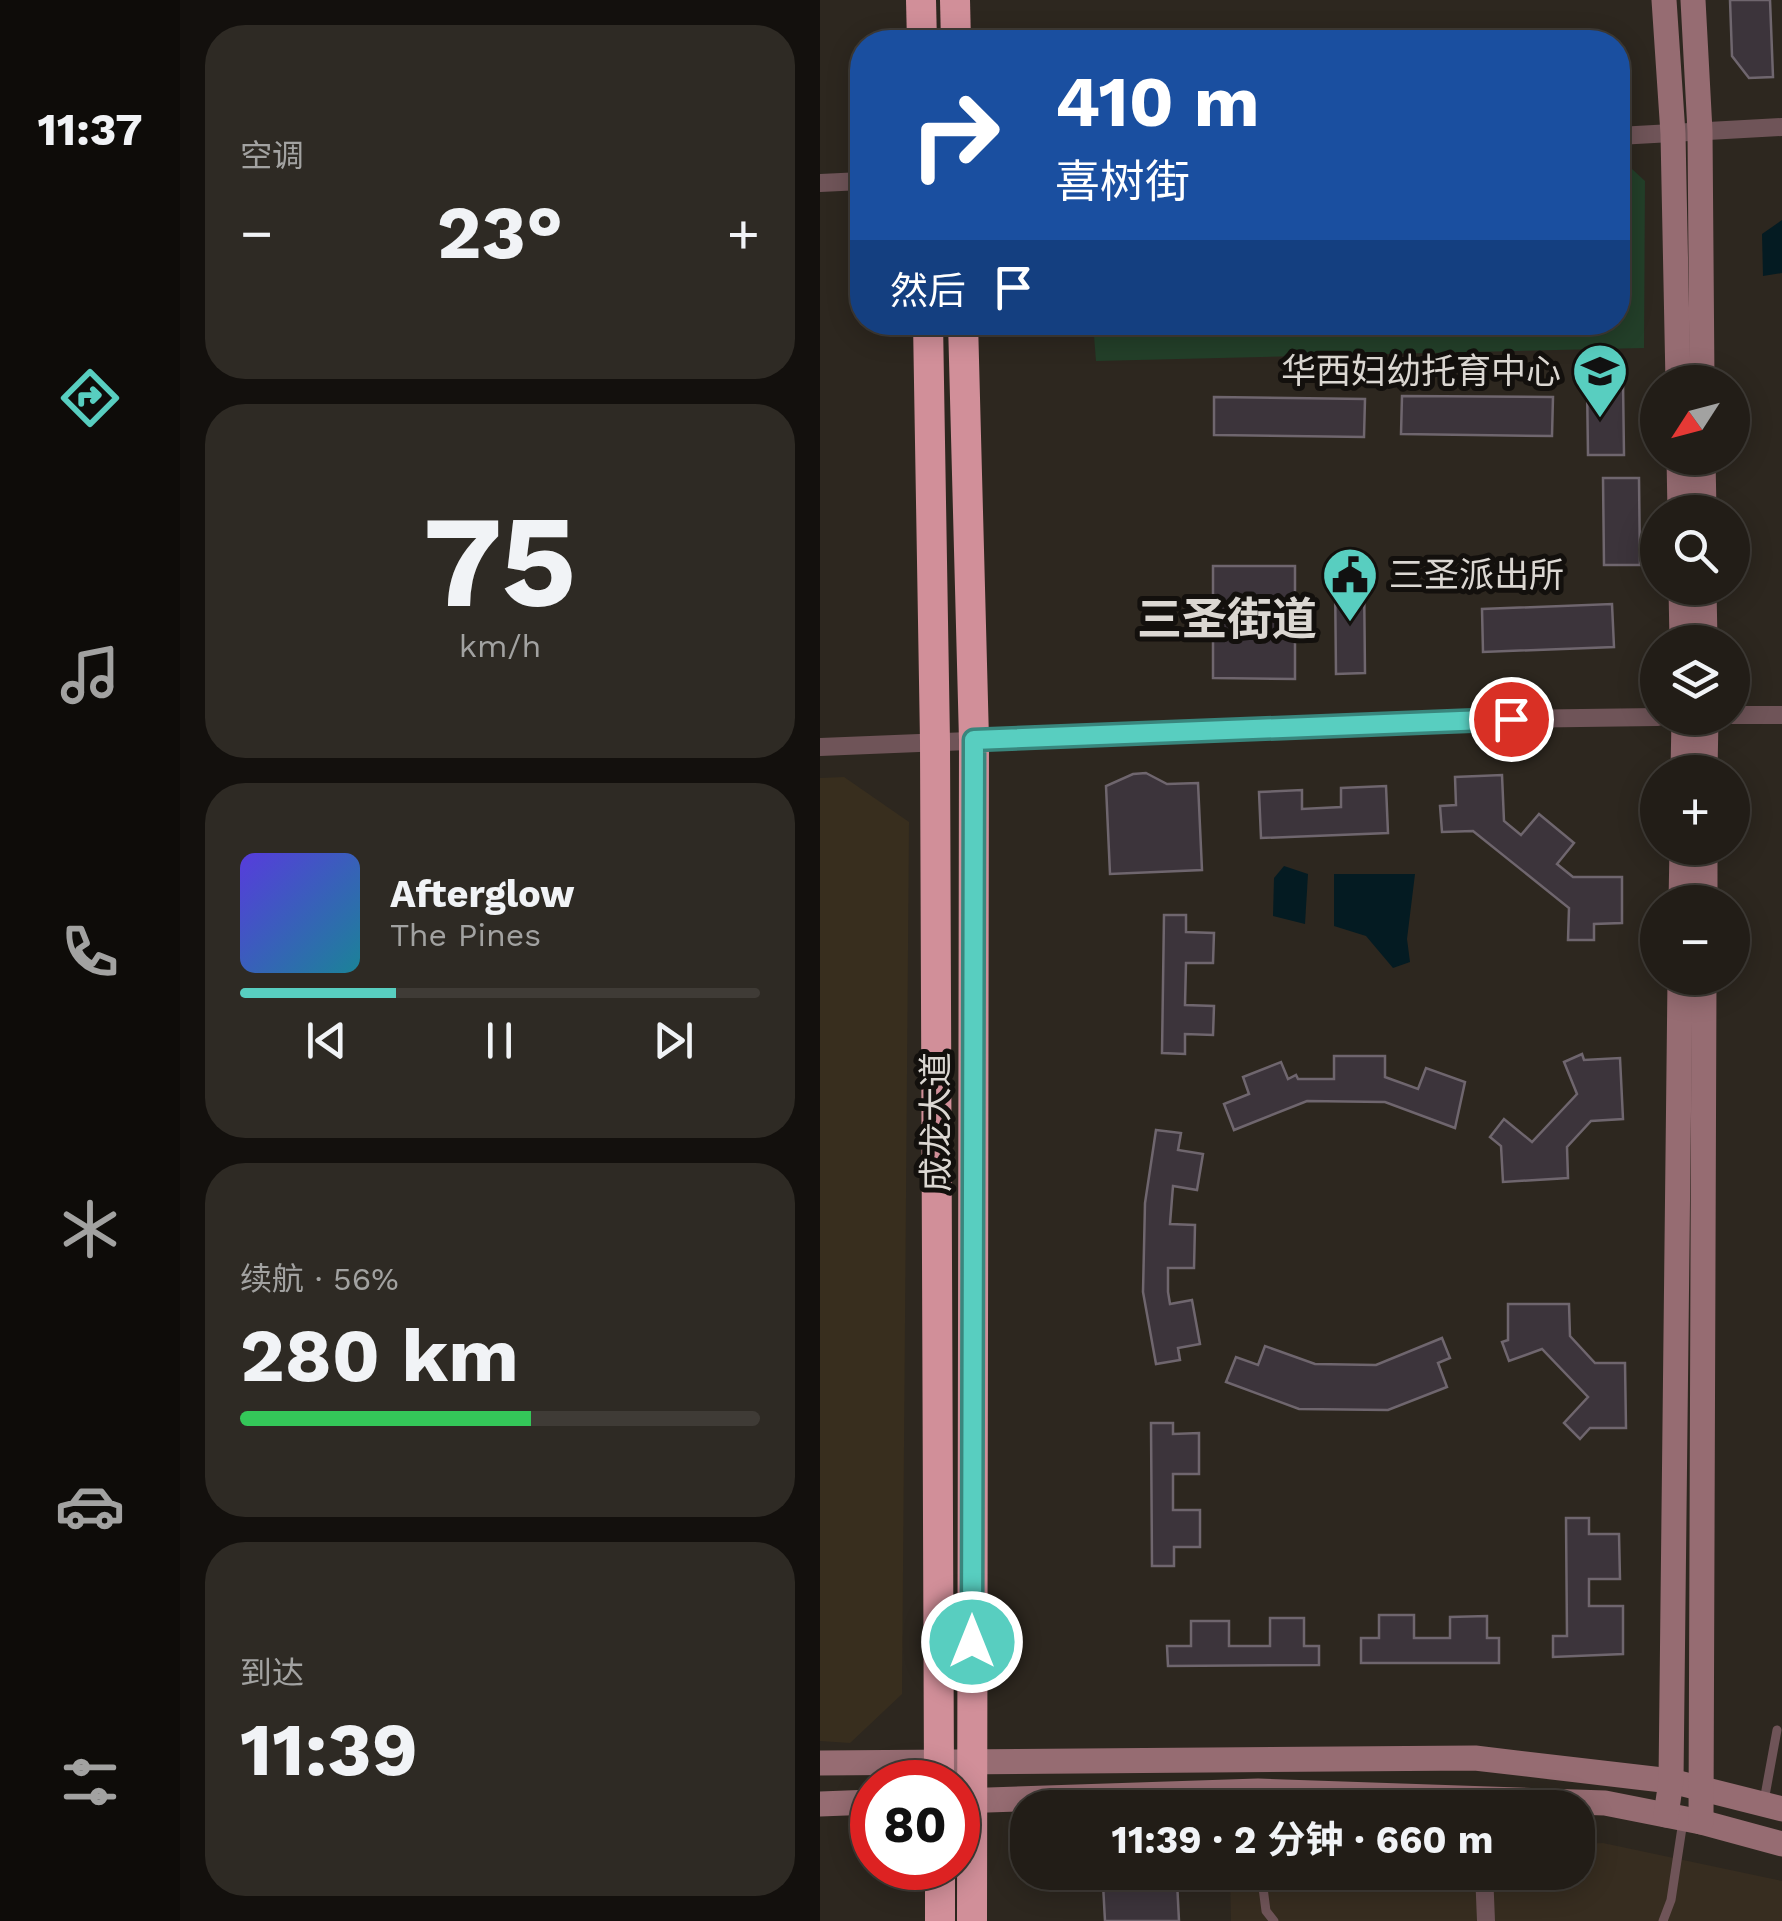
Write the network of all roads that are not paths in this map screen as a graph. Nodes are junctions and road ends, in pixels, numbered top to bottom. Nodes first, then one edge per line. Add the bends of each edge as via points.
1 (921, 0) edge
2 (955, 0) edge
3 (1664, 0) edge
4 (1693, 0) edge
5 (922, 30) edge
6 (956, 30) edge
7 (1782, 127) edge
8 (1700, 131) junction
9 (1673, 134) junction
10 (1630, 136) edge
11 (850, 182) edge
12 (820, 183) edge
13 (928, 335) edge
14 (964, 335) edge
15 (1678, 365) edge
16 (1702, 365) edge
17 (1750, 715) edge
18 (1782, 715) edge
19 (1640, 717) edge
20 (936, 740) junction
21 (974, 740) junction
22 (820, 747) edge
23 (1680, 995) edge
24 (1704, 995) edge
25 (1777, 1730) dead end
26 (939, 1760) edge
27 (972, 1760) joint
28 (820, 1764) edge
29 (850, 1766) edge
30 (1671, 1780) junction
31 (1700, 1786) junction
32 (980, 1801) edge
33 (1010, 1801) edge
34 (850, 1803) edge
35 (1595, 1803) edge
36 (820, 1804) edge
37 (1773, 1806) edge
38 (1684, 1818) junction
39 (1782, 1844) edge
40 (940, 1890) edge
41 (970, 1890) edge
42 (1263, 1890) edge
43 (1485, 1890) edge
44 (940, 1921) edge
45 (972, 1921) edge
46 (1274, 1921) edge
47 (1486, 1921) edge
48 (1663, 1921) edge

1 - 5 highway
2 - 6 highway
3 - 9 street
4 - 8 street
7 - 8 street
8 - 9 street
8 - 16 street
9 - 10 street
9 - 15 street
11 - 12 street
13 - 20 highway, 成龙大道
14 - 21 highway, 成龙大道
17 - 18 street
19 - 21 street
20 - 21 street
20 - 22 street
20 - 26 highway, 成龙大道
21 - 27 highway, 成龙大道
23 - 30 street
24 - 31 street
25 - 37 lane
27 - 30 street via 1475,1758
28 - 29 street
30 - 31 street
30 - 38 street
31 - 37 street
31 - 38 street
32 - 33 street
34 - 36 street
35 - 38 street
38 - 39 street
38 - 48 lane
40 - 44 highway
41 - 45 highway, 成龙大道
42 - 46 lane
43 - 47 street

